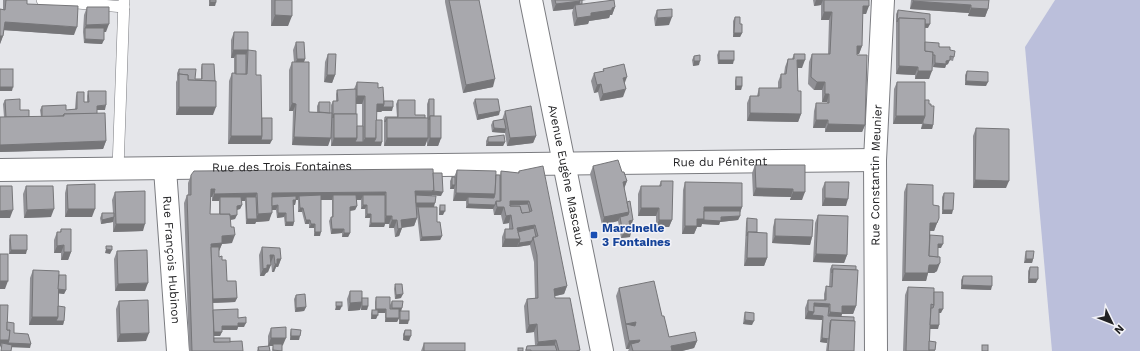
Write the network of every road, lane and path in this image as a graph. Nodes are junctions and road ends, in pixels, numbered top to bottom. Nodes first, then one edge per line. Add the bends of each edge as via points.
1 (42, 0) edge
2 (531, 0) edge
3 (884, 0) edge
4 (124, 3) edge
5 (875, 160) junction
6 (565, 162) junction
7 (118, 169) junction
8 (165, 169) junction
9 (0, 170) edge
10 (178, 351) edge
11 (602, 351) edge
12 (876, 351) edge

1 - 4 lane
2 - 6 street, Avenue Eugène Mascaux
3 - 5 street, Rue Constantin Meunier
4 - 7 lane
5 - 6 street, Rue du Pénitent
5 - 12 street, Rue Constantin Meunier
6 - 8 street, Rue des Trois Fontaines
6 - 11 street, Avenue Eugène Mascaux
7 - 8 street, Rue des Trois Fontaines
7 - 9 street, Rue des Trois Fontaines
8 - 10 street, Rue François Hubinon

